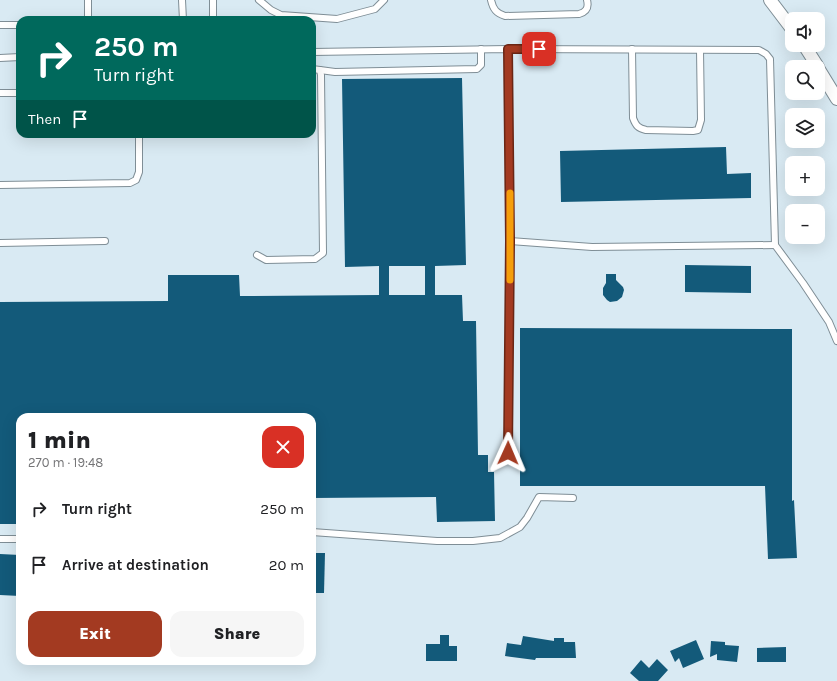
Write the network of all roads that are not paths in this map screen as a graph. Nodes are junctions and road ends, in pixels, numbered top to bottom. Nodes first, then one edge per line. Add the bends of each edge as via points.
1 (88, 0) edge
2 (182, 0) edge
3 (213, 0) edge
4 (259, 0) edge
5 (384, 0) edge
6 (491, 0) edge
7 (587, 0) edge
8 (770, 0) edge
9 (88, 16) edge
10 (183, 16) edge
11 (213, 16) edge
12 (295, 16) edge
13 (316, 18) edge
14 (785, 20) edge
15 (0, 25) edge
16 (16, 25) edge
17 (481, 49) junction
18 (508, 49) junction
19 (632, 49) junction
20 (700, 50) junction
21 (316, 52) edge
22 (16, 57) edge
23 (0, 58) edge
24 (316, 70) edge
25 (320, 70) junction
26 (825, 79) edge
27 (0, 93) edge
28 (16, 93) edge
29 (837, 99) edge
30 (139, 138) edge
31 (0, 185) edge
32 (105, 240) dead end
33 (510, 241) junction
34 (0, 243) edge
35 (775, 245) junction
36 (257, 255) dead end
37 (837, 341) edge
38 (508, 453) dead end
39 (573, 498) dead end
40 (316, 532) edge
41 (0, 539) edge
42 (16, 539) edge

1 - 9 lane
2 - 10 lane
3 - 11 lane
4 - 12 lane via 281,15
5 - 13 lane via 375,8 337,19
6 - 7 lane via 494,10 505,16 579,14 587,9
8 - 14 street
15 - 16 lane
17 - 18 lane
17 - 21 lane
17 - 25 lane via 481,65 477,69 335,72
18 - 19 lane
18 - 33 lane
19 - 20 lane
19 - 20 lane via 635,125 646,130 693,131 698,130 701,120
20 - 35 lane via 759,50 770,60
22 - 23 lane
24 - 25 lane
25 - 36 lane via 323,252 315,259 266,260
26 - 29 street
27 - 28 lane
30 - 31 lane via 139,172 136,180 130,183
32 - 34 lane
33 - 35 lane via 592,247
33 - 38 lane
35 - 37 lane via 808,290
39 - 40 lane via 539,498 520,527 493,539 437,541
41 - 42 lane

